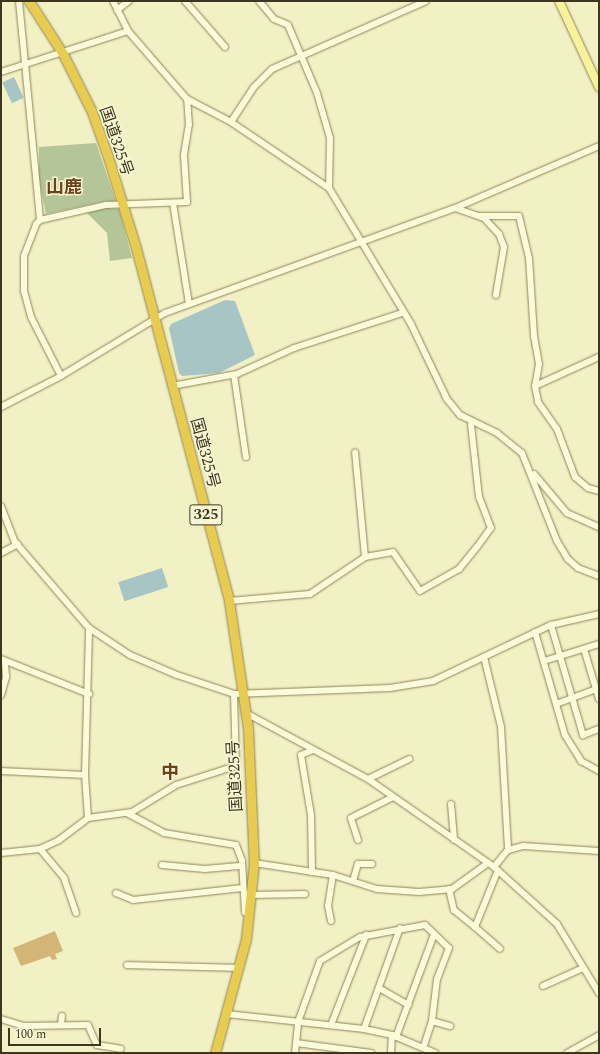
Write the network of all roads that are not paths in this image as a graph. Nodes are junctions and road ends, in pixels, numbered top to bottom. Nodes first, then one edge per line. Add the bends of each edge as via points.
1 (19, 1) edge
2 (29, 1) edge
3 (113, 1) edge
4 (185, 1) edge
5 (259, 1) edge
6 (426, 1) edge
7 (559, 1) edge
8 (128, 2) edge
9 (117, 10) junction
10 (128, 31) junction
11 (226, 46) dead end
12 (63, 54) junction
13 (300, 55) junction
14 (26, 64) junction
15 (1, 72) edge
16 (599, 87) edge
17 (187, 99) junction
18 (231, 122) junction
19 (599, 146) edge
20 (329, 188) junction
21 (173, 203) junction
22 (122, 205) junction
23 (454, 208) junction
24 (479, 216) junction
25 (40, 220) junction
26 (361, 243) junction
27 (496, 295) dead end
28 (189, 304) junction
29 (402, 313) junction
30 (155, 318) junction
31 (599, 357) edge
32 (234, 375) junction
33 (61, 376) junction
34 (172, 386) junction
35 (535, 386) junction
36 (1, 407) edge
37 (472, 424) junction
38 (355, 452) dead end
39 (246, 458) dead end
40 (530, 469) junction
41 (599, 491) edge
42 (1, 506) edge
43 (599, 527) edge
44 (18, 544) junction
45 (1, 553) edge
46 (365, 557) junction
47 (599, 576) edge
48 (229, 601) junction
49 (599, 614) edge
50 (551, 625) junction
51 (89, 628) junction
52 (535, 632) junction
53 (599, 644) edge
54 (584, 649) junction
55 (484, 656) junction
56 (560, 656) junction
57 (3, 660) edge
58 (544, 661) junction
59 (598, 688) edge
60 (89, 694) junction
61 (234, 694) junction
62 (244, 694) junction
63 (1, 695) edge
64 (572, 697) junction
65 (599, 699) edge
66 (556, 704) junction
67 (246, 713) junction
68 (599, 729) edge
69 (313, 750) junction
70 (409, 759) dead end
71 (1, 770) edge
72 (599, 771) edge
73 (85, 775) junction
74 (368, 779) junction
75 (393, 797) junction
76 (451, 804) dead end
77 (127, 813) junction
78 (88, 818) junction
79 (358, 840) dead end
80 (454, 840) junction
81 (40, 849) junction
82 (508, 850) junction
83 (599, 851) edge
84 (1, 853) edge
85 (254, 863) junction
86 (488, 863) junction
87 (372, 864) dead end
88 (162, 865) dead end
89 (242, 866) junction
90 (496, 869) junction
91 (312, 872) junction
92 (333, 875) junction
93 (353, 882) junction
94 (242, 888) junction
95 (449, 889) junction
96 (116, 893) dead end
97 (252, 894) junction
98 (305, 894) dead end
99 (76, 913) dead end
100 (249, 915) junction
101 (331, 922) dead end
102 (475, 927) junction
103 (400, 928) junction
104 (434, 934) junction
105 (366, 936) junction
106 (500, 949) dead end
107 (127, 965) dead end
108 (239, 968) junction
109 (583, 968) junction
110 (543, 986) dead end
111 (379, 988) junction
112 (599, 993) edge
113 (408, 1005) junction
114 (226, 1014) junction
115 (62, 1016) dead end
116 (1, 1019) edge
117 (432, 1021) junction
118 (298, 1022) junction
119 (61, 1025) junction
120 (331, 1025) junction
121 (450, 1026) dead end
122 (364, 1029) junction
123 (599, 1034) edge
124 (394, 1036) junction
125 (296, 1043) junction
126 (121, 1048) dead end
127 (423, 1048) junction
128 (109, 1050) edge
129 (215, 1053) edge
130 (294, 1053) edge
131 (371, 1053) edge
132 (391, 1053) edge
133 (435, 1053) edge
134 (567, 1053) edge

1 - 14 street
2 - 12 highway, 国道325号 / 325
3 - 9 street
4 - 11 street
5 - 13 street via 274,19 288,25
6 - 13 street via 355,34
7 - 16 main road
8 - 9 street
9 - 10 street
10 - 12 street
10 - 17 street
12 - 14 street
12 - 22 highway, 国道325号 / 325 via 92,112
13 - 18 street via 272,69 254,87
13 - 20 street via 317,93 330,138
14 - 15 street
14 - 25 street
17 - 18 street
17 - 21 street via 189,125 184,155 187,202
18 - 20 street
19 - 23 street
20 - 26 street
21 - 22 street
21 - 28 street
22 - 25 street via 106,204
22 - 30 highway, 国道325号 / 325
23 - 24 street
23 - 26 street
24 - 27 street via 499,234 504,247
24 - 35 street via 519,216 529,258 534,336 539,364
25 - 33 street via 24,256 24,290 31,317
26 - 28 street
26 - 29 street
28 - 30 street
29 - 32 street via 294,348
29 - 37 street via 431,363 447,399
30 - 33 street
30 - 34 highway, 国道325号 / 325
31 - 35 street
32 - 34 street
32 - 39 street
33 - 36 street
34 - 48 highway, 国道325号 / 325
35 - 41 street via 538,402 557,429 575,477 588,488
37 - 40 street via 510,442 522,453
37 - 46 street via 479,497 491,528 477,547 459,569 420,591 393,552
38 - 46 street
40 - 43 street via 567,512
40 - 47 street via 558,541 568,559 578,568
42 - 44 street
44 - 45 street
44 - 51 street
46 - 48 street via 310,594
48 - 62 highway, 国道325号 / 325
49 - 50 street
50 - 52 street
50 - 56 street
51 - 60 street
51 - 61 street via 130,655 177,675
52 - 55 street
52 - 58 street
53 - 54 street
54 - 56 street
54 - 59 street
55 - 62 street via 433,681 390,688
55 - 82 street via 501,727
56 - 58 street
56 - 64 street
57 - 60 street
57 - 63 street via 6,677
58 - 66 street
59 - 64 street
59 - 65 street
60 - 73 street
61 - 62 street
61 - 77 street via 236,766 176,785
62 - 67 highway, 国道325号 / 325
64 - 66 street
64 - 68 street via 583,735
66 - 72 street via 565,735 575,754
67 - 69 street
67 - 85 highway, 国道325号 / 325
69 - 74 street
69 - 91 street via 301,755 311,815
70 - 74 street
71 - 73 street
73 - 78 street
74 - 75 street
75 - 79 street via 351,818
75 - 80 street
76 - 80 street
77 - 78 street
77 - 89 street via 164,834 234,844 238,849
78 - 81 street via 59,840
80 - 86 street
81 - 84 street
81 - 99 street via 64,878
82 - 83 street via 532,846
82 - 90 street
85 - 91 street
85 - 97 highway, 国道325号 / 325
86 - 90 street
86 - 95 street
87 - 93 street via 358,864
88 - 89 street via 205,869
89 - 94 street
90 - 102 street
90 - 109 street via 557,924
91 - 92 street
92 - 93 street
92 - 101 street via 328,906
93 - 95 street via 394,892
94 - 96 street via 133,900
94 - 100 street via 245,912
95 - 102 street via 454,910
97 - 98 street
97 - 100 highway, 国道325号 / 325
100 - 108 highway, 国道325号 / 325
102 - 106 street
103 - 104 street via 425,925
103 - 105 street
103 - 111 street
104 - 113 street
104 - 117 street via 449,948 437,979
105 - 118 street via 320,961
105 - 120 street
107 - 108 street
108 - 114 highway, 国道325号 / 325
109 - 110 street
109 - 112 street
111 - 113 street
111 - 122 street
113 - 124 street
114 - 118 street
114 - 129 highway, 国道325号 / 325
115 - 119 street
116 - 119 street via 24,1026
117 - 121 street
117 - 127 street
118 - 120 street
118 - 125 street
119 - 128 street via 88,1025 97,1045
120 - 122 street
122 - 124 street
123 - 134 street
124 - 127 street
124 - 132 street
125 - 130 street
125 - 131 street
126 - 128 street
127 - 133 street

